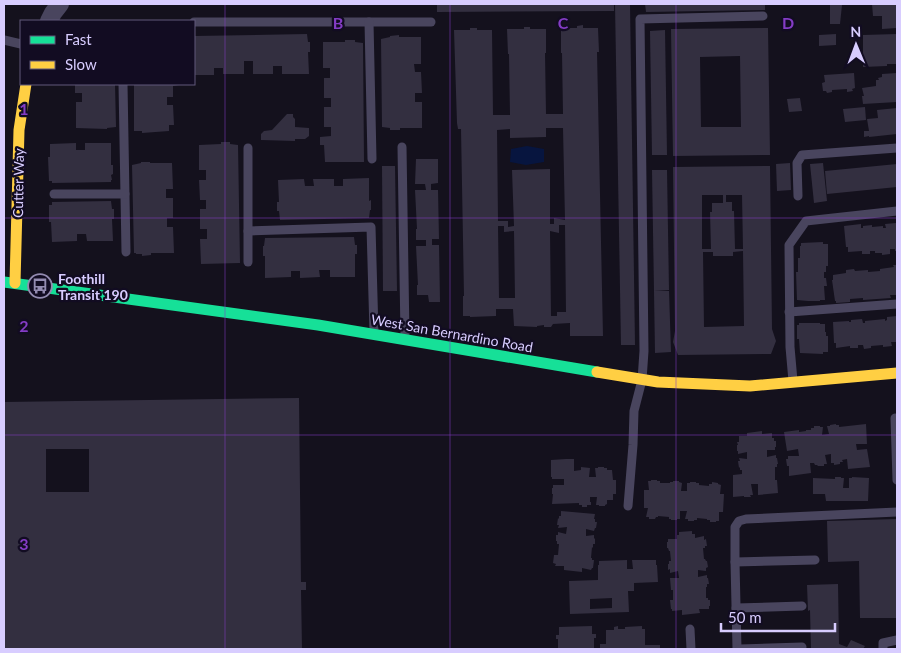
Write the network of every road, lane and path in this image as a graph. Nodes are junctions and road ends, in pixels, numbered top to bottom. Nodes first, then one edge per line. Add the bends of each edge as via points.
1 (60, 4) edge
2 (763, 16) dead end
3 (50, 20) edge
4 (195, 22) edge
5 (369, 22) junction
6 (432, 22) dead end
7 (4, 40) edge
8 (20, 44) edge
9 (26, 85) edge
10 (123, 85) edge
11 (402, 147) dead end
12 (248, 148) dead end
13 (897, 148) edge
14 (372, 159) dead end
15 (54, 194) dead end
16 (125, 194) junction
17 (798, 196) dead end
18 (897, 211) edge
19 (248, 231) junction
20 (126, 252) dead end
21 (248, 262) dead end
22 (9, 282) edge
23 (897, 304) edge
24 (789, 312) junction
25 (374, 335) junction
26 (405, 340) junction
27 (897, 374) edge
28 (642, 380) junction
29 (793, 382) junction
30 (895, 418) dead end
31 (897, 480) edge
32 (628, 506) dead end
33 (897, 512) edge
34 (815, 560) dead end
35 (735, 562) junction
36 (802, 606) dead end
37 (736, 608) junction
38 (690, 629) dead end
39 (897, 640) edge
40 (802, 647) dead end
41 (691, 649) edge
42 (738, 649) edge
43 (883, 649) edge

1 - 3 street
2 - 28 lane via 640,19
4 - 5 lane
5 - 6 lane
5 - 14 lane
7 - 8 lane
9 - 22 street, Cutter Way via 15,143
10 - 16 lane
11 - 26 lane
12 - 19 lane
13 - 17 lane via 802,155 797,163
15 - 16 lane
16 - 20 lane
18 - 24 lane via 806,221 789,245
19 - 21 lane
19 - 25 lane via 370,228
22 - 25 street, West San Bernardino Road
23 - 24 lane
24 - 29 lane
25 - 26 street, West San Bernardino Road
26 - 28 street, West San Bernardino Road
27 - 29 street, West San Bernardino Road
28 - 29 street, West San Bernardino Road via 750,386
28 - 32 lane via 634,411
30 - 31 lane
33 - 35 lane via 739,521 735,527
34 - 35 lane
35 - 37 lane
36 - 37 lane
37 - 42 lane
38 - 41 lane
39 - 43 lane via 883,642
40 - 42 lane

